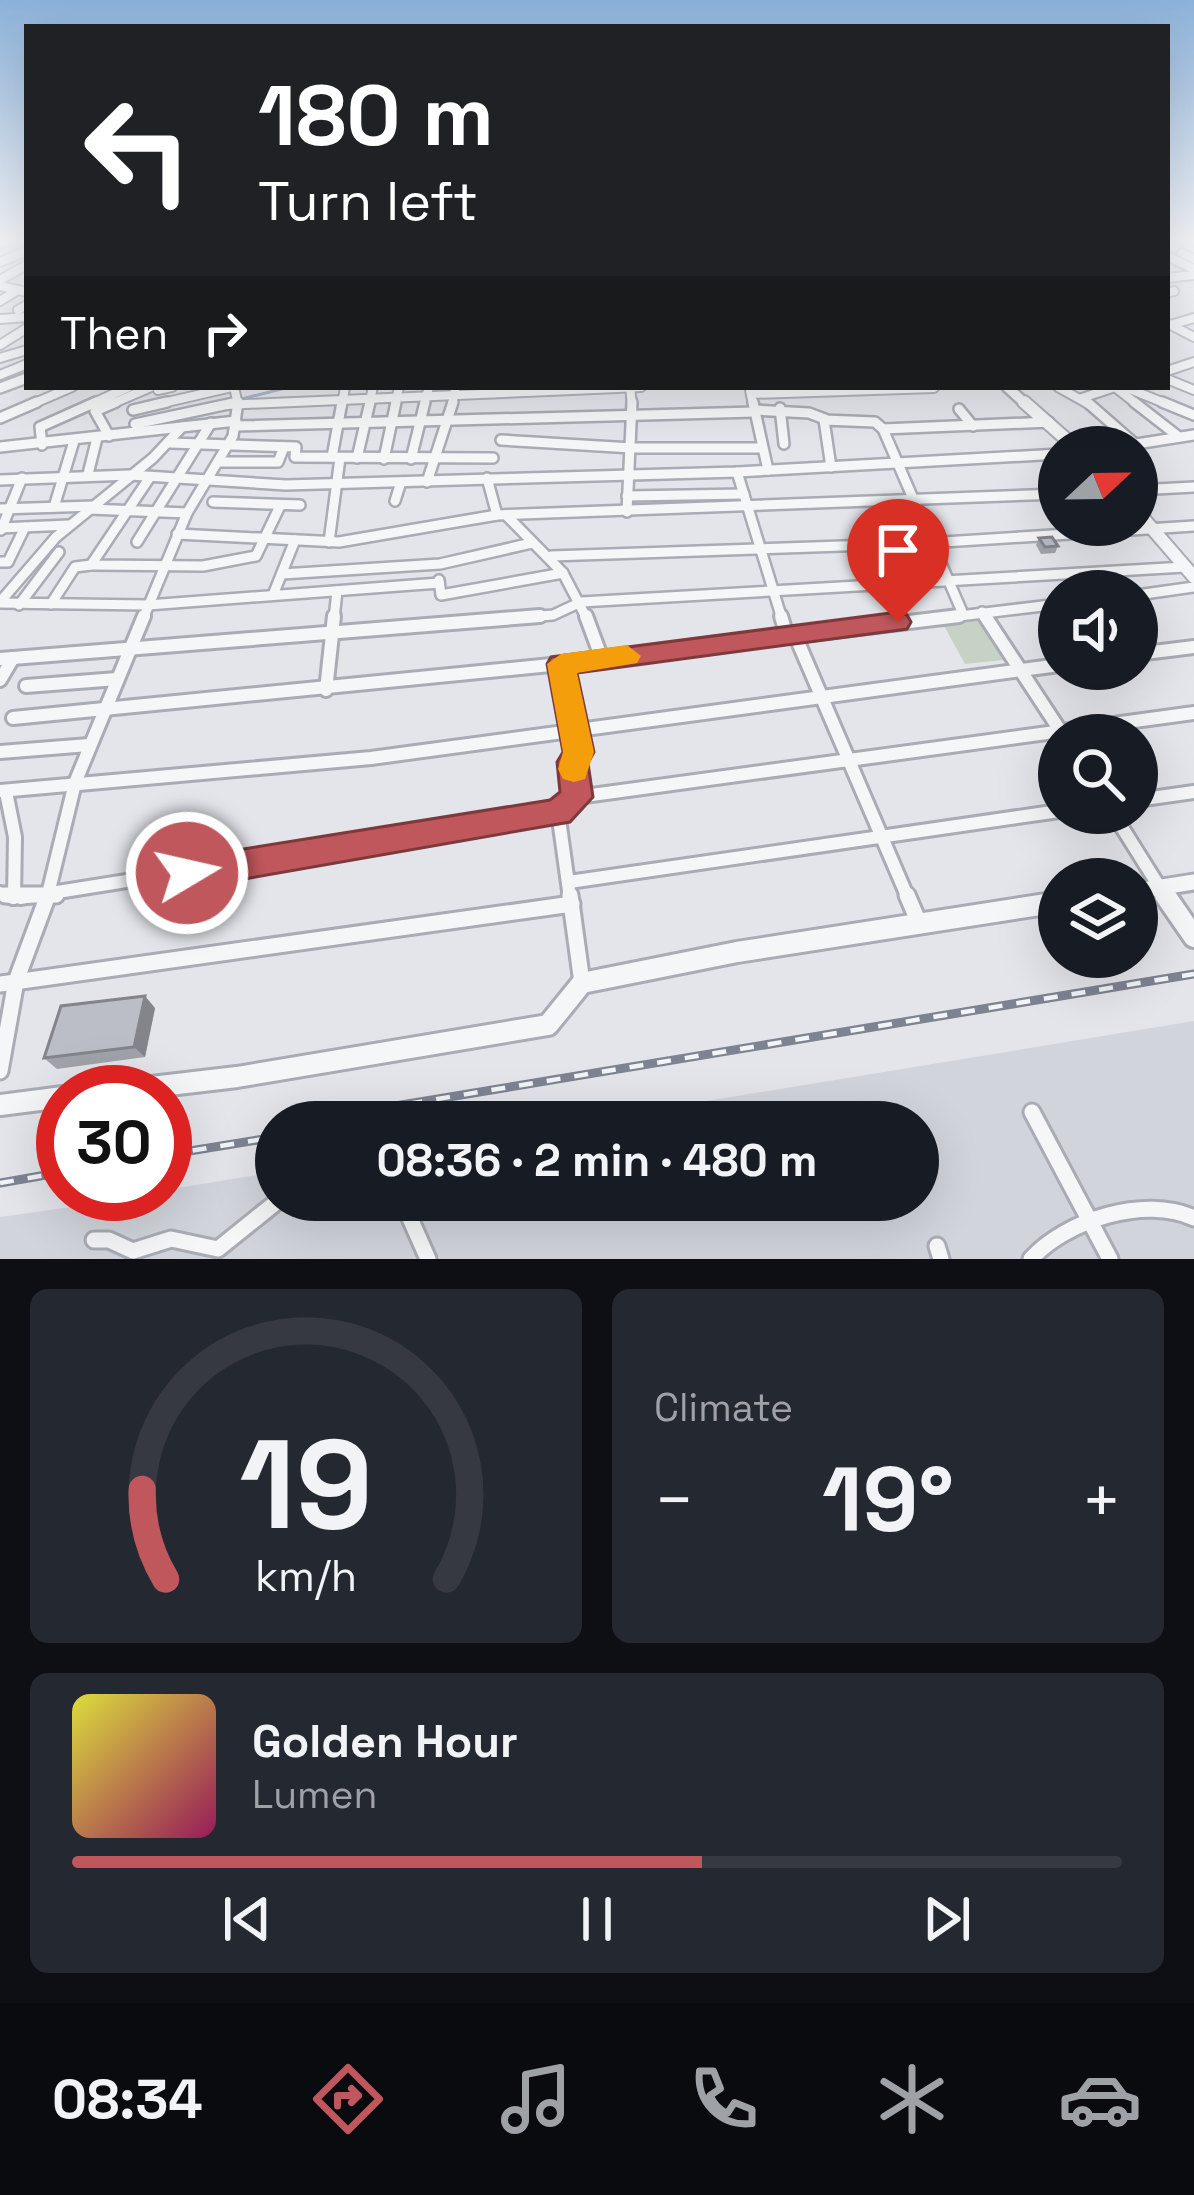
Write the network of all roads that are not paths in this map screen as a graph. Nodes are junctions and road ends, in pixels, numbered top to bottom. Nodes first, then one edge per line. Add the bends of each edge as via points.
1 (64, 390) edge
2 (96, 390) edge
3 (121, 390) edge
4 (149, 390) edge
5 (156, 390) edge
6 (202, 390) edge
7 (234, 390) edge
8 (455, 390) edge
9 (482, 390) edge
10 (630, 390) edge
11 (750, 390) edge
12 (1011, 390) edge
13 (1065, 390) edge
14 (1106, 390) edge
15 (1119, 390) edge
16 (1132, 390) edge
17 (399, 391) edge
18 (428, 391) edge
19 (936, 391) edge
20 (59, 392) junction
21 (345, 392) edge
22 (372, 392) edge
23 (777, 393) junction
24 (1082, 398) junction
25 (299, 399) junction
26 (100, 400) junction
27 (121, 400) junction
28 (238, 402) junction
29 (164, 403) junction
30 (30, 405) junction
31 (959, 409) dead end
32 (133, 410) junction
33 (754, 411) junction
34 (780, 411) junction
35 (70, 412) junction
36 (1194, 415) edge
37 (634, 417) junction
38 (0, 418) edge
39 (825, 419) junction
40 (423, 421) junction
41 (481, 421) junction
42 (394, 422) junction
43 (449, 422) junction
44 (1048, 422) junction
45 (211, 423) junction
46 (236, 423) junction
47 (45, 424) junction
48 (339, 424) junction
49 (365, 424) junction
50 (291, 426) junction
51 (1052, 426) edge
52 (1114, 426) edge
53 (182, 427) junction
54 (973, 427) junction
55 (74, 428) dead end
56 (136, 429) junction
57 (883, 429) junction
58 (1194, 435) edge
59 (103, 437) junction
60 (1179, 437) junction
61 (501, 440) dead end
62 (1158, 440) edge
63 (77, 441) junction
64 (170, 443) junction
65 (784, 444) dead end
66 (42, 445) junction
67 (200, 445) junction
68 (228, 445) junction
69 (0, 447) edge
70 (284, 447) junction
71 (632, 448) junction
72 (761, 448) junction
73 (1038, 455) edge
74 (336, 458) junction
75 (357, 458) junction
76 (494, 458) dead end
77 (384, 459) junction
78 (411, 459) junction
79 (436, 459) junction
80 (218, 462) junction
81 (895, 464) junction
82 (831, 467) junction
83 (768, 470) junction
84 (737, 472) junction
85 (65, 475) junction
86 (88, 475) junction
87 (130, 475) junction
88 (627, 475) junction
89 (150, 477) junction
90 (22, 478) junction
91 (487, 478) junction
92 (177, 479) junction
93 (0, 480) edge
94 (206, 481) junction
95 (338, 482) junction
96 (400, 482) junction
97 (428, 482) junction
98 (1194, 487) edge
99 (1158, 489) edge
100 (744, 494) junction
101 (1038, 495) edge
102 (627, 496) junction
103 (395, 501) dead end
104 (213, 502) dead end
105 (912, 502) junction
106 (299, 505) dead end
107 (280, 506) junction
108 (92, 507) junction
109 (54, 508) junction
110 (5, 509) edge
111 (749, 509) junction
112 (128, 511) junction
113 (157, 512) junction
114 (627, 512) junction
115 (187, 514) junction
116 (501, 515) junction
117 (70, 525) junction
118 (25, 526) junction
119 (1194, 526) edge
120 (0, 529) edge
121 (1158, 529) edge
122 (177, 534) junction
123 (1038, 536) edge
124 (1158, 536) edge
125 (263, 538) junction
126 (295, 540) junction
127 (137, 542) dead end
128 (328, 542) junction
129 (928, 543) junction
130 (532, 544) junction
131 (761, 549) junction
132 (58, 552) dead end
133 (551, 556) junction
134 (0, 562) edge
135 (440, 564) junction
136 (91, 565) junction
137 (164, 567) junction
138 (1191, 572) edge
139 (563, 573) junction
140 (282, 574) junction
141 (946, 582) junction
142 (439, 583) junction
143 (1194, 587) edge
144 (772, 590) junction
145 (337, 591) junction
146 (1158, 592) edge
147 (273, 595) junction
148 (581, 602) junction
149 (0, 603) edge
150 (19, 604) junction
151 (51, 604) junction
152 (148, 605) junction
153 (1038, 606) edge
154 (982, 612) junction
155 (963, 614) junction
156 (330, 635) junction
157 (791, 636) junction
158 (1194, 646) edge
159 (128, 651) junction
160 (1158, 651) edge
161 (7, 658) edge
162 (602, 659) junction
163 (561, 664) junction
164 (1038, 668) edge
165 (1021, 671) junction
166 (117, 679) junction
167 (0, 680) edge
168 (26, 686) dead end
169 (326, 690) junction
170 (820, 694) junction
171 (103, 710) junction
172 (1194, 713) edge
173 (1049, 714) edge
174 (13, 718) dead end
175 (1158, 719) edge
176 (574, 729) junction
177 (1038, 737) edge
178 (89, 745) junction
179 (0, 752) edge
180 (849, 761) junction
181 (75, 783) junction
182 (3, 791) edge
183 (1194, 792) edge
184 (577, 797) junction
185 (1158, 797) edge
186 (558, 812) junction
187 (1038, 814) edge
188 (1126, 834) edge
189 (883, 837) junction
190 (569, 882) junction
191 (1194, 882) edge
192 (1160, 888) junction
193 (7, 896) edge
194 (48, 896) junction
195 (572, 904) junction
196 (1038, 905) edge
197 (919, 923) junction
198 (1194, 937) edge
199 (8, 982) edge
200 (582, 983) junction
201 (0, 1071) edge
202 (192, 1082) edge
203 (36, 1100) edge
204 (0, 1105) edge
205 (1032, 1112) dead end
206 (1194, 1218) edge
207 (255, 1219) edge
208 (411, 1221) edge
209 (1092, 1223) junction
210 (94, 1240) dead end
211 (428, 1259) edge
212 (1030, 1259) edge
213 (1111, 1259) edge

1 - 20 street
2 - 26 street
3 - 26 street
4 - 27 street
5 - 29 street
6 - 29 street
7 - 28 street
8 - 18 street
8 - 43 street
9 - 41 street
10 - 37 street
11 - 23 street
11 - 33 street
12 - 44 street
13 - 24 street
14 - 24 street
15 - 60 street
16 - 36 street
17 - 18 street
17 - 22 street
17 - 42 street
18 - 40 street
19 - 23 street
20 - 30 street
20 - 35 street
21 - 22 street
21 - 25 street
21 - 48 street
22 - 49 street
23 - 34 street
24 - 52 street
25 - 28 street
25 - 50 street
26 - 35 street
27 - 32 street
27 - 59 street via 95,412
28 - 46 street
28 - 56 street
29 - 32 street
30 - 38 street
30 - 47 street
31 - 54 street
32 - 56 street
33 - 34 street
33 - 37 street
33 - 72 street
34 - 39 street
34 - 65 street
35 - 47 street
37 - 41 street
37 - 71 street
39 - 57 street
39 - 82 street
40 - 42 street
40 - 43 street
40 - 78 street
41 - 43 street
42 - 49 street
42 - 77 street
43 - 79 street
44 - 51 street
44 - 54 street
45 - 46 street
45 - 53 street
45 - 67 street
46 - 50 street
46 - 68 street
47 - 66 street
48 - 49 street
48 - 50 street
48 - 74 street
49 - 75 street
53 - 56 street
53 - 64 street
54 - 57 street
55 - 63 street
56 - 59 street
57 - 81 street
58 - 60 street
59 - 63 street
59 - 86 street
60 - 62 street
61 - 71 street
63 - 66 street
63 - 85 street
64 - 67 street
64 - 87 street
66 - 69 street
67 - 68 street
67 - 92 street
68 - 70 street
68 - 80 street
70 - 74 street via 297,448 295,457
70 - 80 street via 278,462
71 - 72 street
71 - 88 street
72 - 83 street
73 - 81 street
74 - 75 street
74 - 95 street
75 - 77 street
76 - 79 street
77 - 78 street
78 - 79 street
79 - 97 street
80 - 94 street
81 - 82 street
81 - 105 street
82 - 83 street
83 - 84 street
84 - 88 street
84 - 100 street
85 - 86 street
85 - 90 street
85 - 109 street
86 - 87 street
87 - 89 street
87 - 108 street
88 - 91 street
88 - 102 street
89 - 92 street
89 - 112 street
90 - 93 street
90 - 110 street
91 - 97 street
91 - 116 street
92 - 94 street
92 - 113 street
94 - 95 street
94 - 115 street
95 - 96 street
95 - 128 street
96 - 97 street
96 - 103 street
98 - 99 street
100 - 102 street
100 - 111 street
101 - 105 street
102 - 114 street
104 - 107 street
105 - 111 street
105 - 129 street
106 - 107 street
107 - 125 street
108 - 109 street
108 - 112 street
108 - 117 street
109 - 110 street
110 - 120 street
111 - 114 street
111 - 131 street
112 - 113 street
112 - 136 street
113 - 115 street
113 - 127 street
114 - 116 street
115 - 122 street
116 - 128 street
116 - 130 street
117 - 118 street
117 - 149 street
118 - 120 street
118 - 134 street via 8,562
119 - 121 street
122 - 125 street
122 - 137 street
123 - 129 street
124 - 138 street
125 - 126 street
125 - 137 street via 256,556
126 - 128 street
126 - 140 street
129 - 131 street
129 - 141 street
130 - 133 street
130 - 135 street
131 - 133 street
131 - 144 street
132 - 150 street
133 - 139 street
135 - 140 street
135 - 142 street
136 - 137 street
136 - 151 street via 75,567
137 - 152 street
138 - 141 street
139 - 142 street via 441,595
139 - 148 street
140 - 147 street
141 - 144 street
141 - 155 street
142 - 145 street
143 - 146 street
144 - 148 street
144 - 157 street
145 - 147 street
145 - 156 street
147 - 152 street
148 - 156 street via 553,615
148 - 162 street
149 - 150 street
150 - 151 street
151 - 152 street
152 - 159 street
153 - 154 street
154 - 155 street
154 - 165 street
155 - 157 street
156 - 159 street
156 - 169 street
157 - 162 street
157 - 170 street
158 - 160 street
159 - 161 street
159 - 166 street
161 - 167 street
162 - 163 street
163 - 169 street
163 - 176 street
164 - 165 street
165 - 170 street
165 - 173 street
166 - 168 street
166 - 171 street
169 - 171 street
170 - 176 street
170 - 180 street
171 - 174 street
171 - 178 street
172 - 175 street
176 - 181 street via 371,758
176 - 184 street
177 - 180 street
178 - 179 street
178 - 181 street
180 - 184 street
180 - 189 street
181 - 182 street
181 - 194 street
182 - 193 street via 15,837
183 - 185 street
184 - 186 street
186 - 190 street
186 - 194 street
187 - 189 street
188 - 192 street
189 - 190 street
189 - 197 street
190 - 195 street
191 - 192 street
192 - 198 street
193 - 194 street
194 - 199 street
195 - 199 street
195 - 200 street
196 - 197 street
197 - 200 street
199 - 201 street
200 - 202 street via 548,1025
203 - 204 street
205 - 209 street
206 - 209 street via 1159,1207
207 - 210 street via 218,1249 171,1239 133,1251
208 - 211 street
209 - 212 street
209 - 213 street

